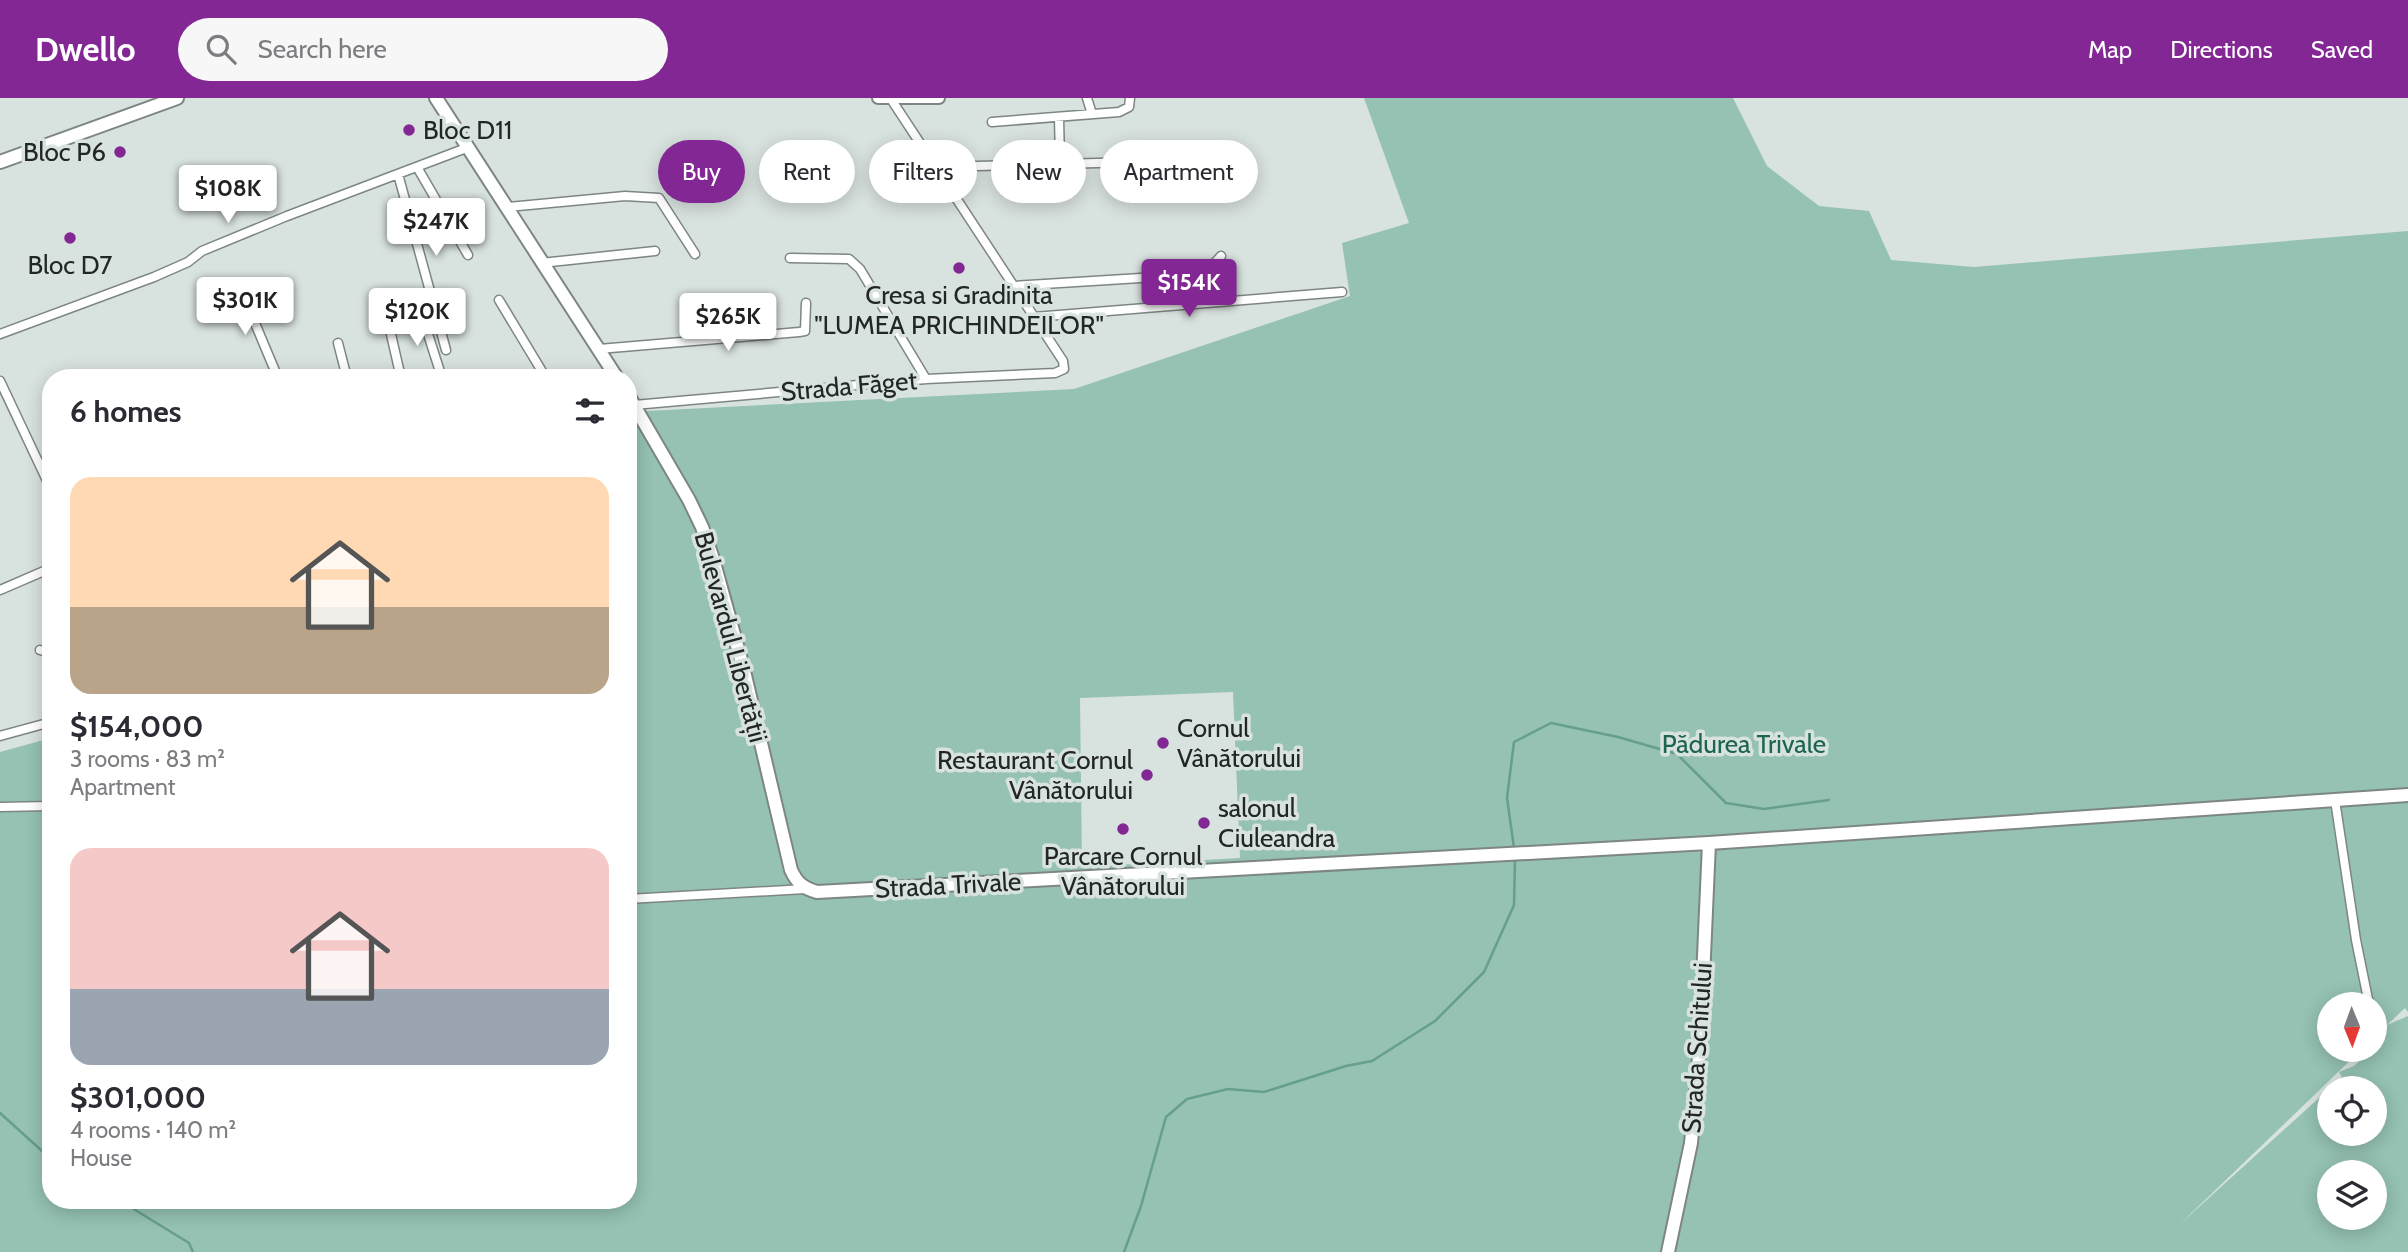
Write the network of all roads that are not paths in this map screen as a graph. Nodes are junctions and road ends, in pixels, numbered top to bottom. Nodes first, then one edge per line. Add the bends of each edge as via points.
1 (177, 98) edge
2 (436, 98) edge
3 (878, 98) edge
4 (939, 98) edge
5 (1087, 98) edge
6 (1130, 98) edge
7 (891, 99) edge
8 (1092, 114) junction
9 (1059, 117) junction
10 (992, 122) dead end
11 (918, 140) edge
12 (1060, 140) edge
13 (468, 147) junction
14 (1, 161) edge
15 (416, 167) junction
16 (398, 174) junction
17 (959, 203) edge
18 (507, 207) junction
19 (654, 251) dead end
20 (695, 254) dead end
21 (468, 255) dead end
22 (1221, 256) dead end
23 (790, 258) dead end
24 (541, 263) junction
25 (239, 285) dead end
26 (1013, 286) junction
27 (1342, 292) dead end
28 (382, 295) dead end
29 (499, 300) dead end
30 (806, 303) dead end
31 (420, 309) dead end
32 (1034, 317) junction
33 (0, 334) edge
34 (338, 343) dead end
35 (599, 349) junction
36 (446, 350) dead end
37 (274, 369) edge
38 (345, 369) edge
39 (399, 369) edge
40 (439, 369) edge
41 (541, 369) edge
42 (611, 369) edge
43 (926, 379) junction
44 (0, 382) edge
45 (637, 400) edge
46 (637, 411) edge
47 (42, 470) edge
48 (42, 572) edge
49 (0, 590) edge
50 (42, 724) edge
51 (0, 736) edge
52 (2408, 795) edge
53 (2335, 800) junction
54 (42, 806) edge
55 (0, 807) edge
56 (1709, 843) junction
57 (805, 889) junction
58 (637, 898) edge
59 (2366, 992) edge
60 (1668, 1252) edge

1 - 14 main road
2 - 13 main road
3 - 7 street
4 - 7 street
5 - 8 street
6 - 8 street via 1126,110
7 - 11 street
8 - 9 street
9 - 10 street
9 - 12 street
13 - 15 street
13 - 18 main road
15 - 16 street
15 - 21 street
16 - 33 street via 202,251 154,277
16 - 36 street
17 - 26 street
18 - 20 street via 633,196 659,198
18 - 24 main road
19 - 24 street
22 - 26 street via 1205,274
23 - 43 street via 849,259 860,269
24 - 35 main road
25 - 37 street
26 - 32 street
27 - 32 street
28 - 39 street
29 - 41 street
30 - 35 street via 804,331
31 - 40 street
32 - 43 street, Strada Făget via 1064,369
34 - 38 street
35 - 42 main road
43 - 45 street, Strada Făget
44 - 47 street
46 - 57 main road, Bulevardul Libertății via 702,527 743,667 791,870
48 - 49 street
50 - 51 street
52 - 53 main road, Strada Trivale
53 - 56 main road, Strada Trivale
53 - 59 street
54 - 55 street
56 - 57 main road, Strada Trivale via 817,892
56 - 60 main road, Strada Schitului via 1691,1143
57 - 58 street, Strada Trivale

